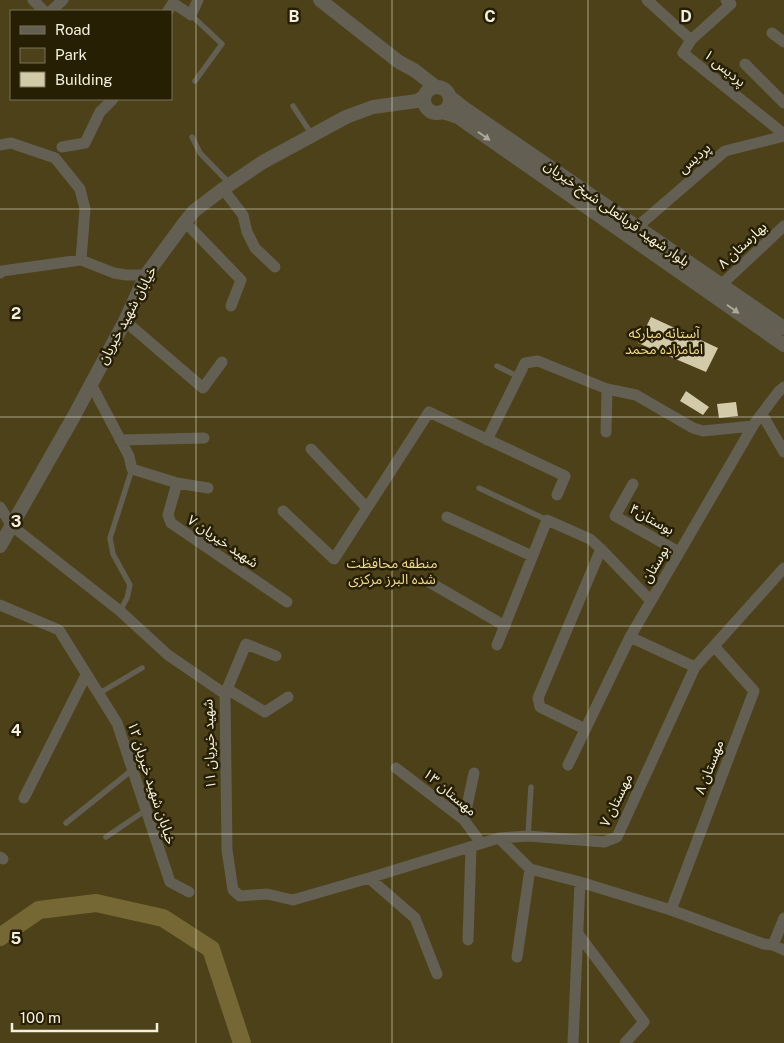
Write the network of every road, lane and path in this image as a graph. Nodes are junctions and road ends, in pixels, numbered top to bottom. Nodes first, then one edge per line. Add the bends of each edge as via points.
1 (33, 0) edge
2 (63, 0) edge
3 (198, 0) edge
4 (320, 0) edge
5 (647, 0) edge
6 (726, 0) edge
7 (43, 10) edge
8 (52, 10) edge
9 (169, 10) edge
10 (191, 15) junction
11 (772, 33) dead end
12 (691, 40) junction
13 (784, 42) edge
14 (745, 64) dead end
15 (195, 81) dead end
16 (429, 92) junction
17 (450, 97) junction
18 (112, 100) edge
19 (784, 103) edge
20 (394, 104) junction
21 (293, 106) dead end
22 (436, 111) junction
23 (312, 135) junction
24 (784, 135) edge
25 (192, 137) dead end
26 (0, 145) edge
27 (62, 147) dead end
28 (516, 151) junction
29 (227, 186) junction
30 (185, 222) junction
31 (784, 226) edge
32 (637, 227) junction
33 (81, 260) junction
34 (275, 267) dead end
35 (0, 273) edge
36 (126, 275) junction
37 (146, 275) junction
38 (717, 290) junction
39 (136, 296) junction
40 (231, 306) dead end
41 (125, 321) junction
42 (782, 325) edge
43 (784, 345) edge
44 (222, 362) dead end
45 (497, 366) dead end
46 (519, 377) junction
47 (91, 384) junction
48 (784, 387) edge
49 (607, 389) junction
50 (762, 414) junction
51 (753, 426) junction
52 (606, 432) dead end
53 (204, 438) dead end
54 (120, 440) junction
55 (487, 440) junction
56 (311, 449) dead end
57 (784, 452) edge
58 (132, 469) junction
59 (177, 483) junction
60 (633, 484) dead end
61 (208, 488) dead end
62 (479, 488) dead end
63 (557, 496) dead end
64 (0, 507) edge
65 (367, 508) junction
66 (283, 511) dead end
67 (447, 517) dead end
68 (547, 520) junction
69 (12, 526) junction
70 (0, 546) edge
71 (601, 549) junction
72 (679, 552) junction
73 (532, 556) junction
74 (784, 568) edge
75 (429, 582) dead end
76 (651, 601) junction
77 (287, 602) dead end
78 (0, 605) edge
79 (120, 611) junction
80 (505, 626) junction
81 (630, 637) junction
82 (497, 645) dead end
83 (714, 646) junction
84 (276, 656) dead end
85 (694, 667) junction
86 (142, 668) dead end
87 (86, 675) junction
88 (226, 692) junction
89 (98, 694) junction
90 (288, 697) dead end
91 (585, 729) junction
92 (568, 765) dead end
93 (396, 768) dead end
94 (132, 770) junction
95 (474, 773) dead end
96 (531, 787) dead end
97 (24, 798) dead end
98 (146, 810) junction
99 (464, 820) junction
100 (66, 823) dead end
101 (528, 836) junction
102 (106, 837) dead end
103 (500, 838) junction
104 (476, 845) junction
105 (530, 869) junction
106 (369, 878) junction
107 (580, 882) junction
108 (189, 892) dead end
109 (671, 910) junction
110 (784, 918) edge
111 (579, 935) junction
112 (468, 940) dead end
113 (773, 945) junction
114 (784, 950) edge
115 (517, 957) dead end
116 (436, 974) dead end
117 (573, 1043) edge
118 (625, 1043) edge

1 - 7 street
2 - 8 street
3 - 10 street
4 - 16 street via 399,62 414,70
5 - 12 street
6 - 12 street, پردیس ۱ via 730,4
9 - 10 street via 173,3
10 - 15 lane via 222,44
11 - 13 street
12 - 24 street, پردیس ۱ via 683,52
14 - 19 street
16 - 17 street via 440,87
16 - 20 street, خیابان شهید خیریان via 417,101
16 - 22 street via 425,104
17 - 22 street via 446,110
17 - 28 street, بلوار شهید قربانعلی شیخ خیریان
18 - 27 street via 100,112 85,143
20 - 22 street
20 - 23 street, خیابان شهید خیریان via 373,107 346,117
21 - 23 lane
22 -> 28 street via 458,117
23 - 29 street, خیابان شهید خیریان
24 - 32 street, پردیس via 725,151
25 - 29 lane via 200,153
26 - 33 street via 11,143 55,158 80,189 85,209
28 - 32 street, بلوار شهید قربانعلی شیخ خیریان
28 - 38 street
29 - 30 street, خیابان شهید خیریان
29 - 34 street via 256,248
30 - 37 street, خیابان شهید خیریان
30 - 40 street via 241,280
31 - 38 street, بهارستان ۸
32 - 38 street, بلوار شهید قربانعلی شیخ خیریان
33 - 35 street
33 - 36 street
36 - 37 street
36 - 39 street
37 - 39 street, خیابان شهید خیریان
38 - 42 street, بلوار شهید قربانعلی شیخ خیریان
38 -> 43 street
39 - 41 street, خیابان شهید خیریان
41 - 44 street via 203,388
41 - 47 street, خیابان شهید خیریان
45 - 46 lane
46 - 49 street via 526,363 538,361
46 - 55 street
47 - 54 street
47 - 69 street, خیابان شهید خیریان
48 - 50 street, بوستان
49 - 51 street via 636,395 692,428 703,431
49 - 52 street
50 - 51 street, بوستان
50 - 57 street
51 - 72 street, بوستان
53 - 54 street
54 - 58 street
55 - 63 street via 565,476
55 - 65 street via 429,412
56 - 65 street
58 - 59 street
58 - 79 lane via 110,538 113,554 130,585
59 - 61 street
59 - 77 street, شهید خیریان ۷ via 168,515 171,523
60 - 72 street, بوستان۴ via 615,516
62 - 68 lane
64 - 69 street, شهید خیریان ۱۱
65 - 66 street via 334,559
67 - 73 street
68 - 71 street via 590,539
68 - 73 street
69 - 70 street, خیابان شهید خیریان
69 - 79 street, شهید خیریان ۱۱
71 - 76 street
71 - 91 street via 538,698 540,707
72 - 76 street, بوستان
73 - 80 street
74 - 83 street, مهستان ۷
75 - 80 street
76 - 81 street, بوستان
78 - 87 street, خیابان شهید خیریان ۱۲ via 59,630
79 - 88 street, شهید خیریان ۱۱ via 168,655
80 - 82 street
81 - 85 street
81 - 91 street, بوستان
83 - 85 street, مهستان ۷
83 - 109 street, مهستان ۸ via 754,690
84 - 88 street via 246,644
85 - 101 street, مهستان ۷ via 617,837 604,842
86 - 89 lane
87 - 89 street, خیابان شهید خیریان ۱۲
87 - 97 street
88 - 90 street via 266,712
88 - 106 street, شهید خیریان ۱۱ via 227,850 233,890 240,896 267,894 293,900
89 - 94 street, خیابان شهید خیریان ۱۲ via 117,723
91 - 92 street, بوستان
93 - 99 street, مهستان ۱۳
94 - 98 street, خیابان شهید خیریان ۱۲
94 - 100 lane
95 - 99 street
96 - 101 lane
98 - 102 lane
98 - 108 street, خیابان شهید خیریان ۱۲ via 170,882
99 - 104 street, مهستان ۱۳
101 - 103 street, مهستان ۷
103 - 104 street, مهستان ۷
103 - 105 street
104 - 106 street, مهستان ۷
104 - 112 street
105 - 107 street
105 - 115 street
106 - 116 street via 415,918
107 - 109 street
107 - 111 street
109 - 113 street
110 - 113 street
111 - 117 street
111 - 118 street via 644,1022
113 - 114 street

